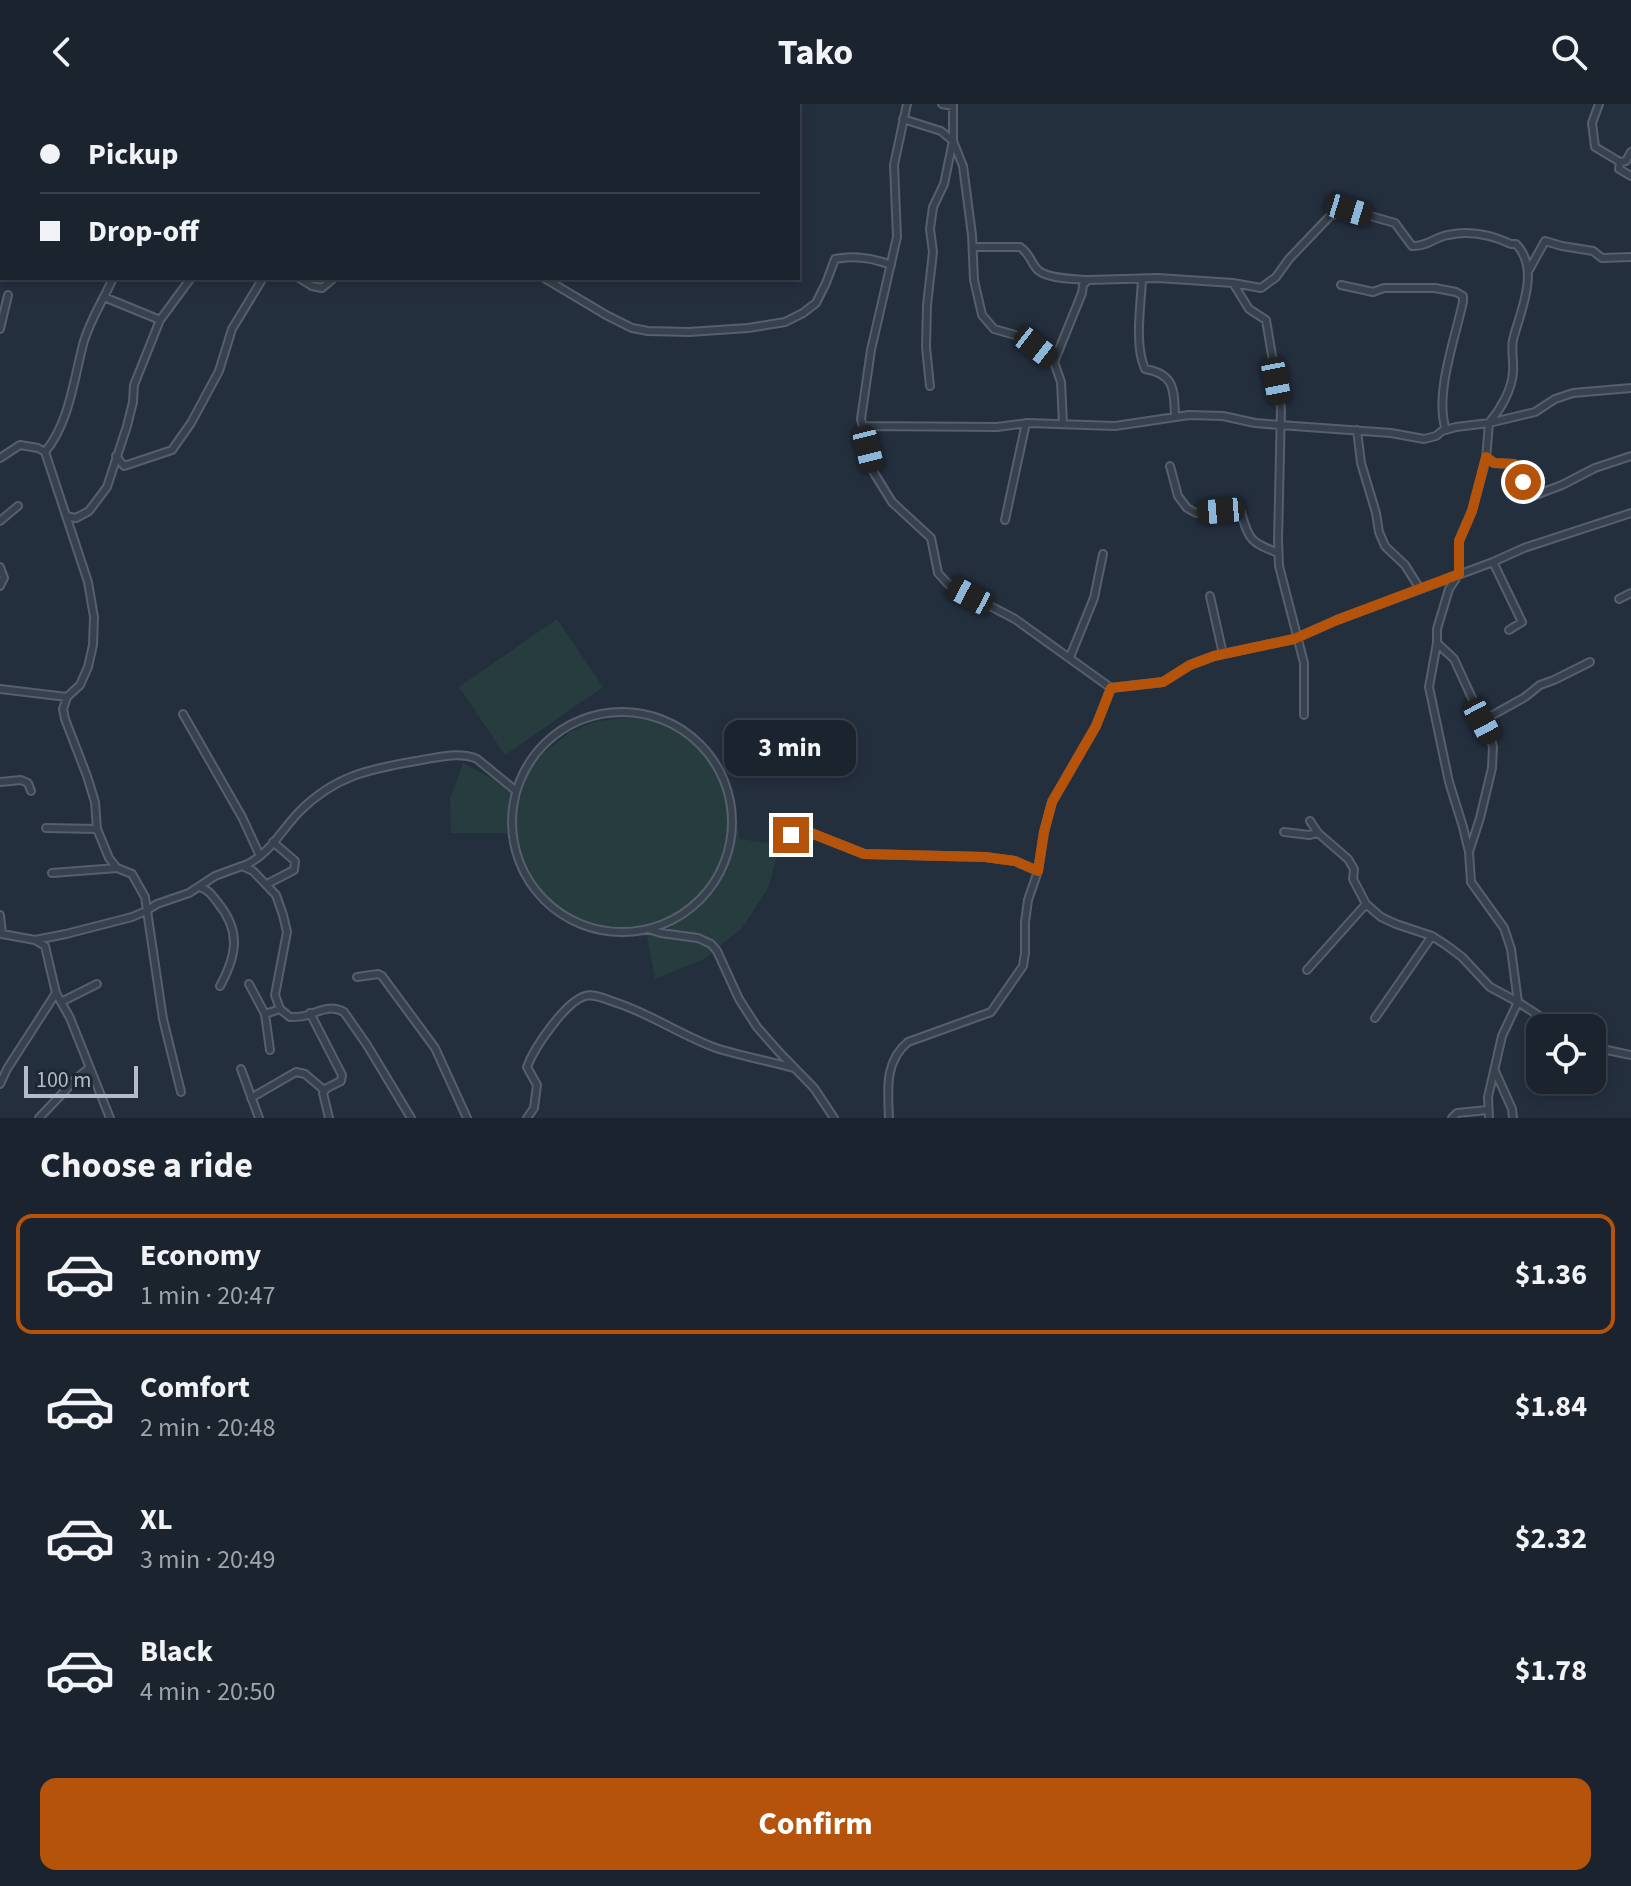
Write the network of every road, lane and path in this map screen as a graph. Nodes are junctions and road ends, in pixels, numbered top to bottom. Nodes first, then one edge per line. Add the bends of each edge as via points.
1 (907, 104) edge
2 (942, 104) edge
3 (1598, 104) edge
4 (903, 119) junction
5 (953, 141) junction
6 (1631, 152) edge
7 (1620, 162) junction
8 (1631, 176) edge
9 (973, 247) junction
10 (1631, 257) edge
11 (891, 265) junction
12 (1527, 274) junction
13 (1142, 279) junction
14 (112, 280) edge
15 (190, 280) edge
16 (262, 280) edge
17 (302, 280) edge
18 (332, 280) edge
19 (547, 280) edge
20 (1088, 280) junction
21 (1233, 283) junction
22 (1341, 285) dead end
23 (8, 295) dead end
24 (104, 297) junction
25 (160, 320) junction
26 (0, 329) edge
27 (1054, 362) junction
28 (930, 386) dead end
29 (1631, 388) edge
30 (1175, 416) junction
31 (1026, 423) junction
32 (1489, 423) junction
33 (1063, 424) junction
34 (1282, 425) junction
35 (863, 426) junction
36 (1357, 430) junction
37 (1446, 430) junction
38 (45, 452) junction
39 (116, 456) junction
40 (1631, 456) edge
41 (1486, 457) junction
42 (0, 458) edge
43 (1170, 466) dead end
44 (18, 506) dead end
45 (1631, 513) edge
46 (66, 516) junction
47 (1005, 520) dead end
48 (0, 521) edge
49 (1278, 553) junction
50 (1103, 554) dead end
51 (1493, 562) junction
52 (0, 567) edge
53 (1459, 574) junction
54 (0, 586) edge
55 (1420, 589) junction
56 (1631, 593) edge
57 (1210, 596) dead end
58 (1619, 599) dead end
59 (1509, 630) dead end
60 (1297, 638) junction
61 (1437, 643) junction
62 (1223, 654) junction
63 (1070, 657) junction
64 (1590, 662) dead end
65 (1111, 688) junction
66 (0, 689) edge
67 (67, 697) junction
68 (183, 714) dead end
69 (1304, 715) dead end
70 (1482, 721) junction
71 (0, 782) edge
72 (515, 790) junction
73 (31, 791) dead end
74 (1310, 821) dead end
75 (46, 828) dead end
76 (97, 829) junction
77 (1284, 832) dead end
78 (1318, 833) junction
79 (791, 835) dead end
80 (273, 842) junction
81 (1469, 852) junction
82 (260, 856) junction
83 (242, 866) junction
84 (117, 868) junction
85 (1038, 871) junction
86 (52, 873) dead end
87 (267, 884) junction
88 (199, 887) junction
89 (1366, 904) junction
90 (146, 911) junction
91 (0, 915) edge
92 (647, 929) junction
93 (2, 934) junction
94 (1432, 936) junction
95 (35, 940) junction
96 (0, 943) edge
97 (1307, 970) dead end
98 (357, 977) dead end
99 (97, 984) dead end
100 (249, 984) dead end
101 (220, 986) dead end
102 (56, 993) junction
103 (61, 1002) junction
104 (1518, 1002) junction
105 (280, 1009) junction
106 (310, 1013) junction
107 (265, 1014) junction
108 (1536, 1014) edge
109 (1375, 1018) dead end
110 (1606, 1049) edge
111 (270, 1050) dead end
112 (1631, 1055) edge
113 (89, 1068) junction
114 (794, 1068) junction
115 (241, 1069) dead end
116 (1495, 1071) junction
117 (0, 1084) edge
118 (324, 1090) junction
119 (181, 1092) dead end
120 (251, 1098) junction
121 (1489, 1114) edge
122 (39, 1118) edge
123 (110, 1118) edge
124 (259, 1118) edge
125 (329, 1118) edge
126 (411, 1118) edge
127 (467, 1118) edge
128 (527, 1118) edge
129 (834, 1118) edge
130 (889, 1118) edge
131 (1452, 1118) edge
132 (1513, 1118) edge

1 - 4 street
2 - 5 street via 953,106
3 - 7 street via 1592,123 1595,147
4 - 5 street via 941,131
4 - 11 street via 894,165 897,237
5 - 9 street via 963,166
5 - 28 street via 930,229
6 - 7 street
7 - 8 street via 1619,169
9 - 20 street via 1020,247 1044,275
9 - 27 street via 982,315 994,329 1015,335
10 - 12 street via 1602,258 1593,251 1545,241
11 - 19 street via 835,259 816,303 785,322 689,332 632,328
11 - 35 street via 871,350
12 - 21 street via 1516,244 1471,234 1412,246 1395,223 1349,210 1330,216 1261,288
12 - 32 street via 1513,343 1513,373
13 - 20 street
13 - 21 street
13 - 30 street via 1140,354 1145,369 1168,379
14 - 24 street
15 - 25 street
16 - 39 street via 232,329 219,371 172,450 124,466
17 - 18 street via 322,288
20 - 27 street
21 - 34 street via 1249,309 1266,320
22 - 37 street via 1373,292 1435,288 1463,296 1443,394
23 - 26 street
24 - 25 street
24 - 38 street via 85,338 54,442
25 - 39 street via 134,385
27 - 33 street via 1061,382
29 - 32 street via 1573,393 1535,412
30 - 33 street via 1124,425
30 - 34 street via 1223,416
31 - 33 street
31 - 35 street
31 - 47 street
32 - 37 street
32 - 41 street
34 - 36 street
34 - 49 street
35 - 63 street via 874,473 892,502 931,538 938,573
36 - 37 street via 1421,439
36 - 55 street via 1379,532
38 - 42 street via 20,445
38 - 46 street
39 - 46 street via 107,487 89,511 76,518
40 - 41 street via 1533,496 1514,464
41 - 53 street via 1459,541
43 - 49 street via 1187,508 1196,513 1241,512 1252,542
44 - 48 street
45 - 51 street
46 - 67 street via 94,617 88,667
49 - 60 street
50 - 63 street via 1094,598
51 - 53 street
51 - 59 street via 1522,622
52 - 54 street
53 - 55 street
53 - 61 street via 1443,607
55 - 60 street
56 - 58 street
57 - 62 street
60 - 62 street
60 - 69 street via 1304,663
61 - 70 street via 1454,659
61 - 81 street via 1431,702
62 - 65 street via 1163,682
63 - 65 street
64 - 70 street
65 - 85 street via 1096,726 1052,802
66 - 67 street
67 - 76 street via 65,719 95,802
68 - 82 street
70 - 81 street via 1493,755
71 - 73 street via 21,780
72 - 80 street via 469,755 367,770 319,794
72 - 92 street via 514,838 537,890 552,905 593,927
72 - 92 street via 552,737 600,714 653,717 681,730 708,752 727,786 727,853 705,896 688,911
74 - 78 street
75 - 76 street
76 - 84 street
77 - 78 street
78 - 89 street via 1348,859
79 - 85 street via 811,833 864,854 985,857
80 - 82 street
80 - 87 street via 295,865
81 - 104 street via 1471,882 1504,928 1511,949
82 - 83 street
83 - 87 street
83 - 88 street
84 - 86 street
84 - 90 street via 132,874 145,897
85 - 130 street via 1028,900 1023,966 991,1012 908,1042 898,1051 888,1079
87 - 105 street via 276,895 287,932 275,995
88 - 90 street
88 - 101 street via 223,909 235,934 234,952
89 - 94 street via 1381,917
89 - 97 street
90 - 95 street
90 - 119 street
91 - 93 street
92 - 114 street via 711,944 748,1014
93 - 95 street
93 - 96 street
94 - 104 street via 1462,957 1490,987
94 - 109 street
95 - 102 street via 45,946
98 - 127 street via 382,976 435,1048
99 - 103 street
100 - 107 street
102 - 103 street
102 - 117 street
103 - 113 street
104 - 108 street
104 - 116 street via 1502,1036
105 - 106 street via 290,1017
105 - 107 street
106 - 118 street via 342,1075
106 - 126 street via 344,1012
107 - 111 street
110 - 112 street
113 - 122 street
113 - 123 street
114 - 128 street via 718,1048 643,1012 585,996 547,1030 532,1054 527,1067 537,1085
114 - 129 street
115 - 120 street
116 - 121 street
116 - 132 street
118 - 120 street via 296,1072
118 - 125 street
120 - 124 street
121 - 131 street via 1457,1113

